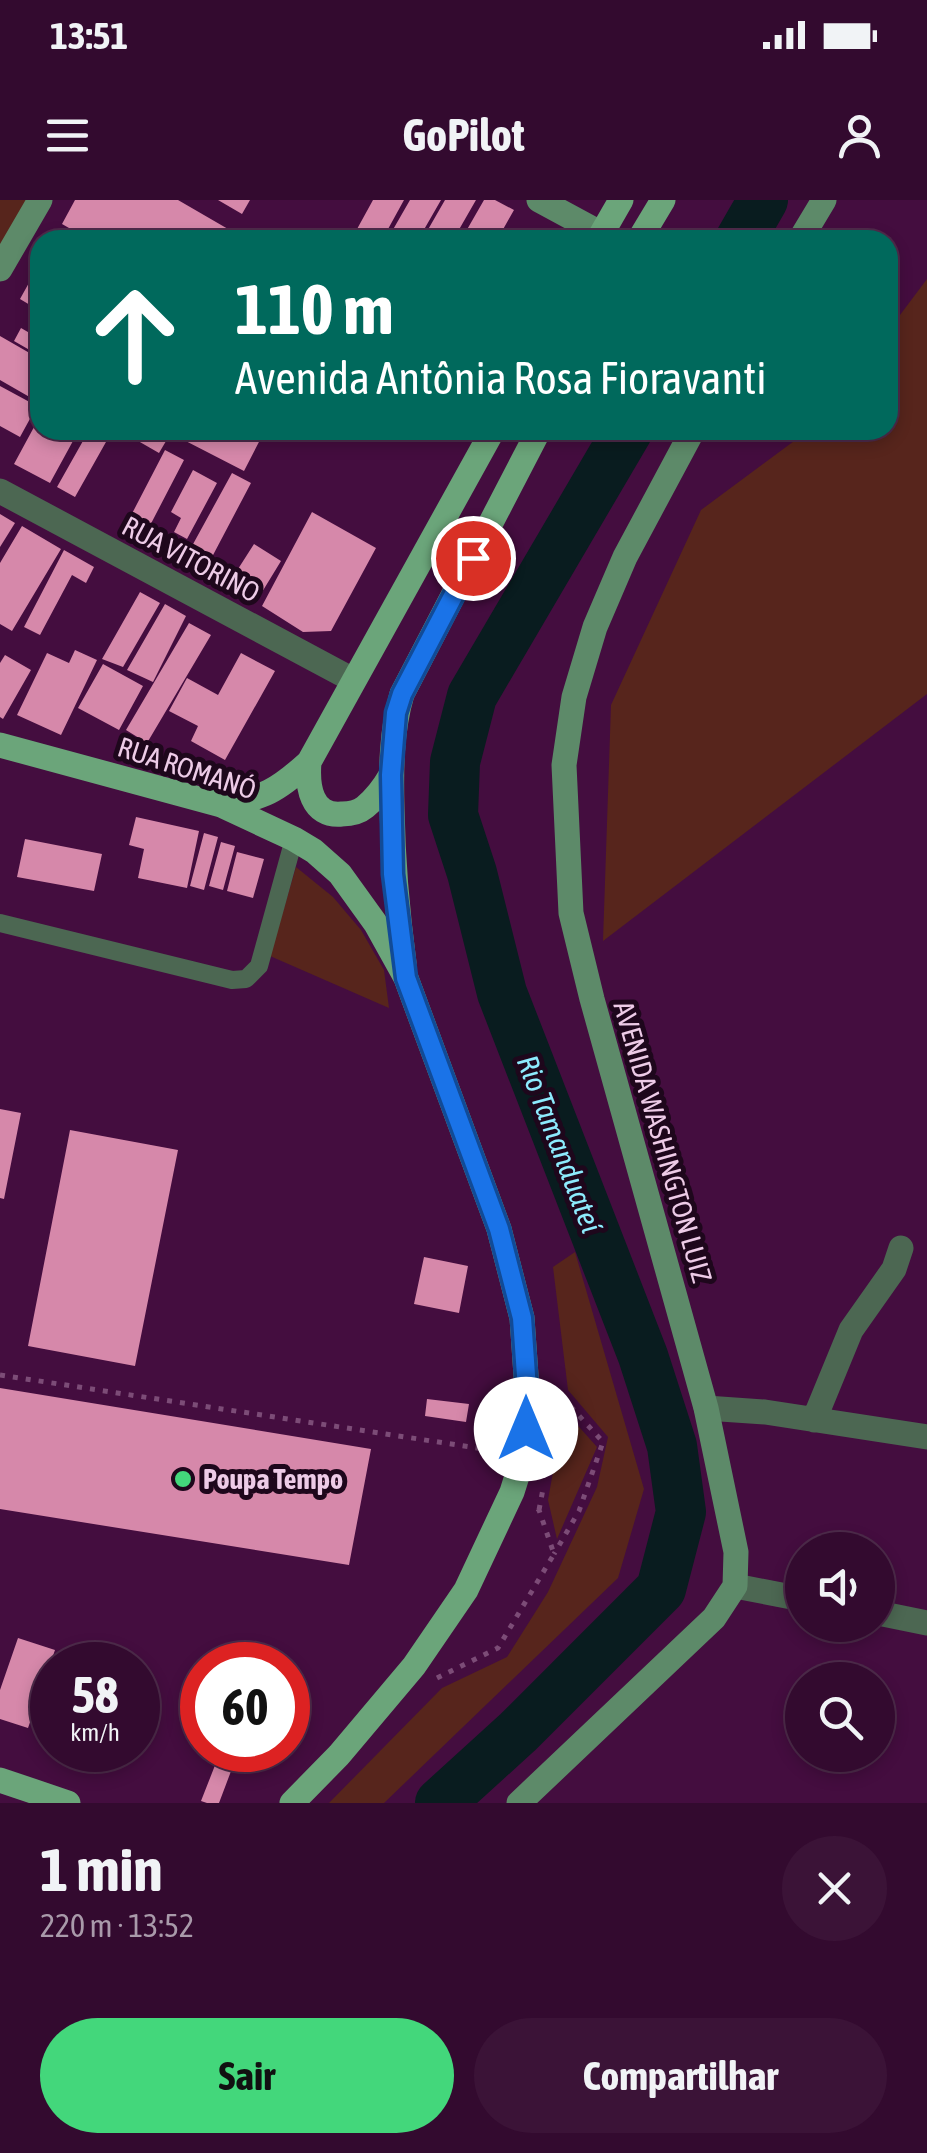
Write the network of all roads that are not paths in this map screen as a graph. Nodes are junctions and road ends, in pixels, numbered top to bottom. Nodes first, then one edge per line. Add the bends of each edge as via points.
1 (40, 200) edge
2 (539, 200) edge
3 (621, 200) edge
4 (662, 200) edge
5 (824, 200) edge
6 (590, 230) edge
7 (608, 230) edge
8 (645, 230) edge
9 (806, 230) edge
10 (0, 269) edge
11 (487, 440) edge
12 (534, 440) edge
13 (688, 440) edge
14 (0, 491) edge
15 (353, 680) junction
16 (0, 744) edge
17 (309, 762) junction
18 (391, 775) junction
19 (221, 805) junction
20 (294, 839) junction
21 (0, 922) edge
22 (406, 978) junction
23 (900, 1248) dead end
24 (706, 1408) junction
25 (814, 1420) junction
26 (927, 1437) edge
27 (735, 1586) junction
28 (785, 1595) edge
29 (895, 1616) edge
30 (927, 1623) edge
31 (0, 1780) edge
32 (68, 1803) edge
33 (292, 1803) edge
34 (519, 1803) edge

1 - 10 street
2 - 6 street
3 - 7 main road
4 - 8 main road
5 - 9 street
11 - 15 main road
12 - 18 main road via 402,694
13 - 24 street, AVENIDA WASHINGTON LUIZ via 594,627 564,764 571,913
14 - 15 street, RUA VITORINO
15 - 17 main road
16 - 19 main road, RUA ROMANÓ
17 - 18 main road via 310,792 330,814 363,809
17 - 19 main road via 267,794
18 - 22 main road via 393,874
19 - 20 main road, RUA ROMANÓ
20 - 21 lane via 259,966 246,978 232,980
20 - 22 main road, RUA ROMANÓ via 340,874
22 - 33 main road via 499,1229 522,1318 524,1454 466,1590 414,1666
23 - 25 street via 894,1269 851,1330
24 - 25 street
24 - 27 street, AVENIDA WASHINGTON LUIZ via 736,1552
25 - 26 street
27 - 28 street
27 - 34 street via 714,1618
29 - 30 street
31 - 32 main road

